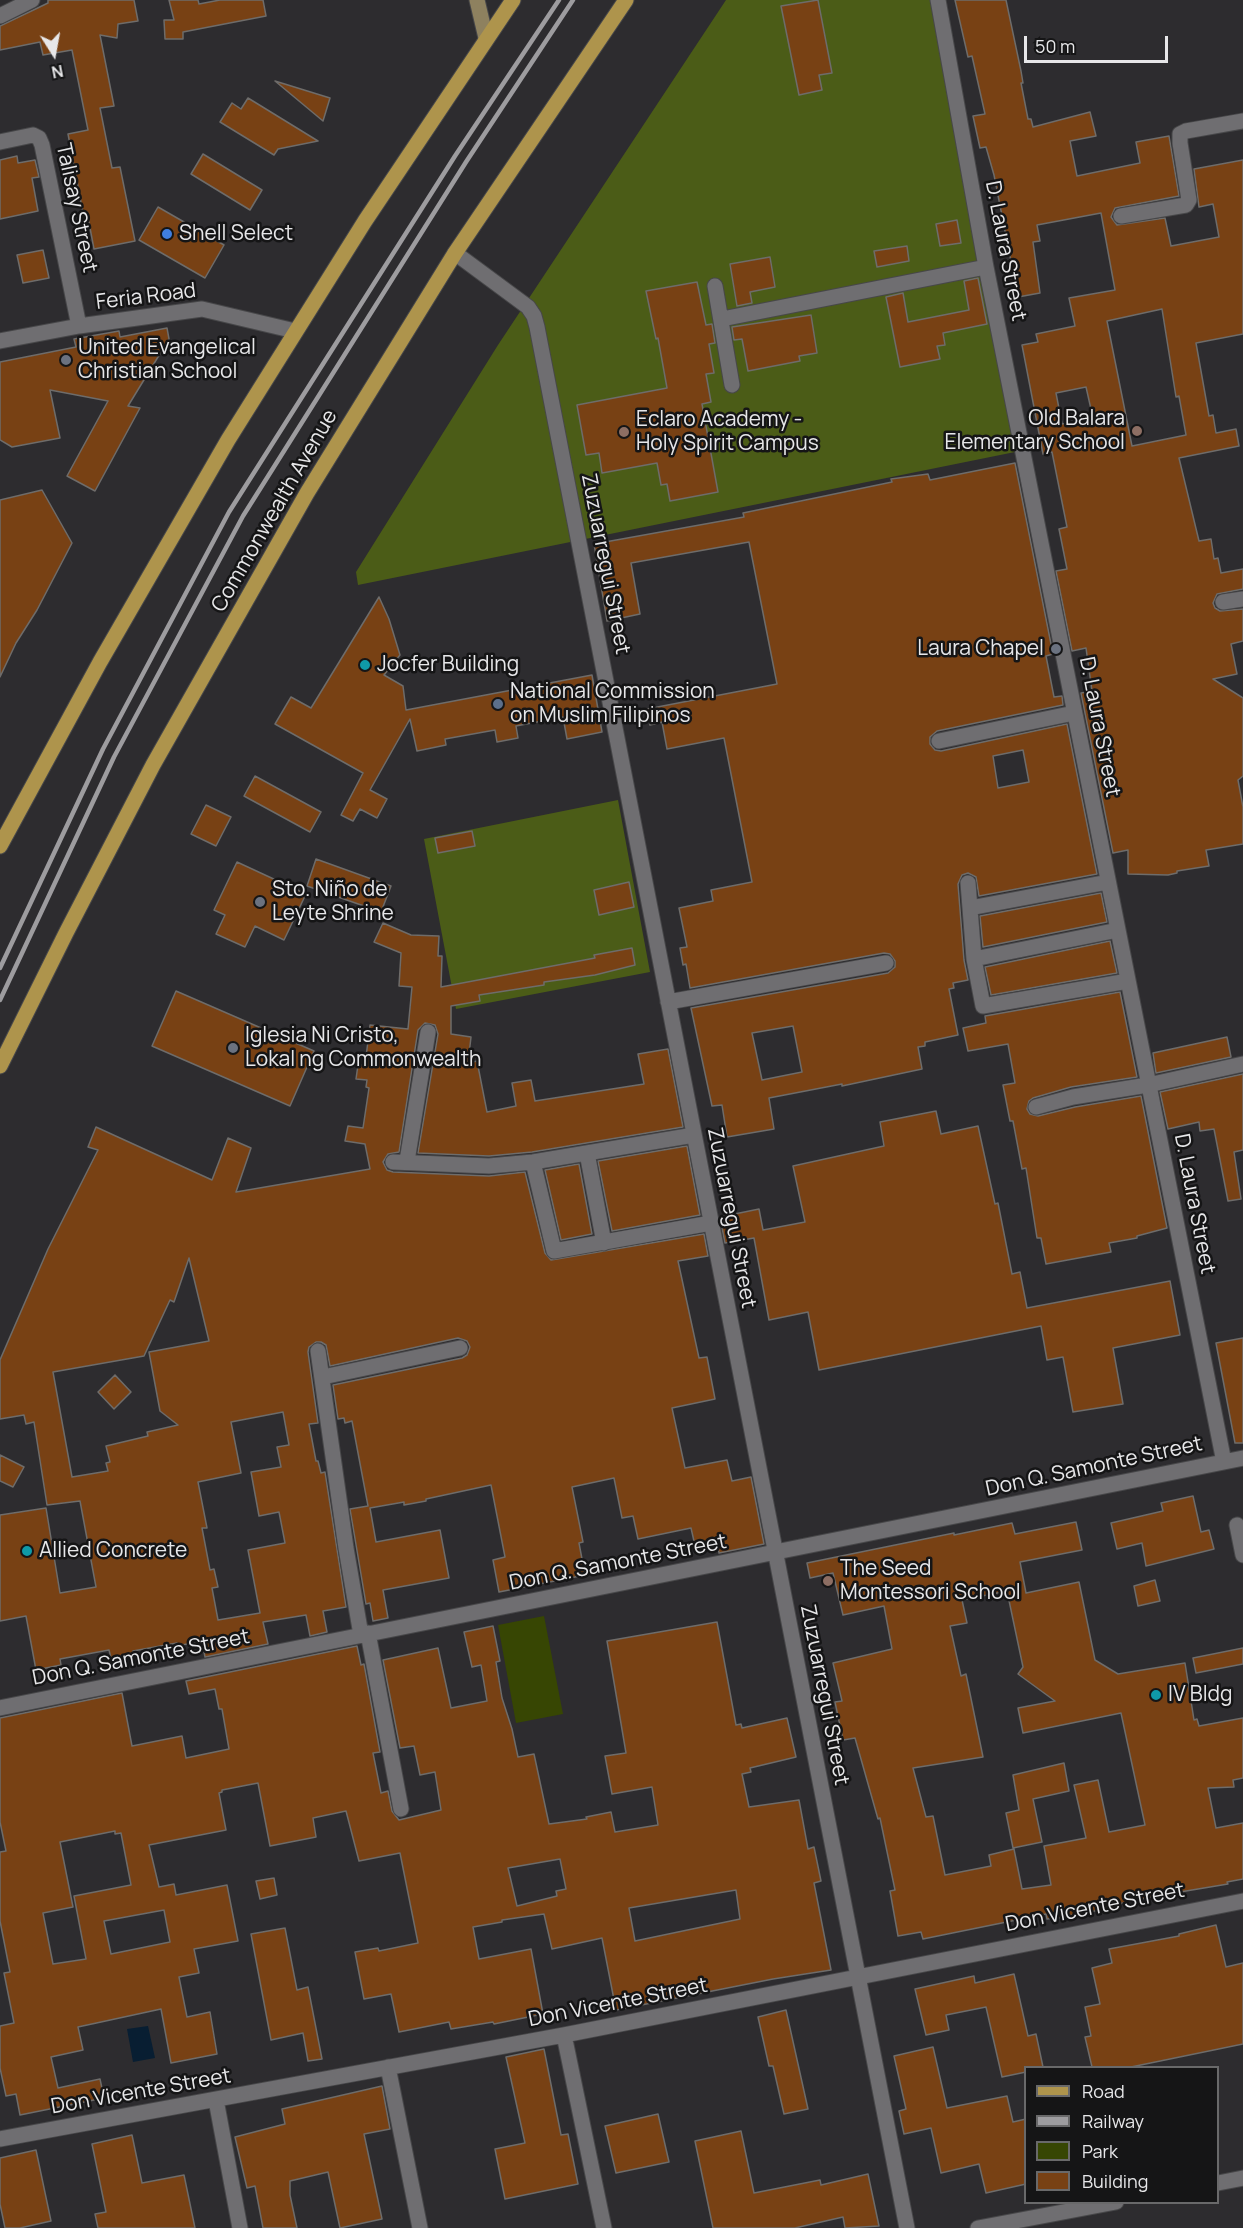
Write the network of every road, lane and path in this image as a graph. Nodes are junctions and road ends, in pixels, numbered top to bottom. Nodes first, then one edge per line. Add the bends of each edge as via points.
1 (32, 0) edge
2 (477, 0) edge
3 (513, 0) edge
4 (626, 0) edge
5 (938, 0) edge
6 (0, 16) edge
7 (486, 38) junction
8 (1243, 121) edge
9 (0, 142) edge
10 (1121, 216) dead end
11 (455, 253) junction
12 (986, 267) junction
13 (715, 286) dead end
14 (722, 319) junction
15 (79, 326) junction
16 (295, 331) junction
17 (0, 341) edge
18 (732, 385) dead end
19 (1243, 599) edge
20 (1223, 602) dead end
21 (1074, 713) junction
22 (939, 741) dead end
23 (0, 846) edge
24 (1108, 882) junction
25 (968, 883) dead end
26 (970, 908) junction
27 (1118, 930) junction
28 (974, 958) junction
29 (886, 963) dead end
30 (1128, 981) junction
31 (668, 1002) junction
32 (428, 1032) dead end
33 (1243, 1064) edge
34 (0, 1066) edge
35 (1148, 1084) junction
36 (1036, 1107) dead end
37 (694, 1135) junction
38 (587, 1153) junction
39 (533, 1162) junction
40 (711, 1223) junction
41 (604, 1243) junction
42 (460, 1348) dead end
43 (318, 1351) dead end
44 (323, 1377) junction
45 (1243, 1458) edge
46 (1224, 1462) junction
47 (1237, 1525) dead end
48 (775, 1553) junction
49 (1243, 1555) edge
50 (365, 1634) junction
51 (0, 1708) edge
52 (401, 1809) dead end
53 (1243, 1901) edge
54 (858, 1977) junction
55 (564, 2035) junction
56 (388, 2067) junction
57 (216, 2100) junction
58 (0, 2139) edge
59 (1243, 2178) edge
60 (1219, 2183) edge
61 (1109, 2204) edge
62 (1052, 2221) edge
63 (240, 2228) edge
64 (420, 2228) edge
65 (604, 2228) edge
66 (907, 2228) edge
67 (978, 2228) edge

1 - 6 street
2 - 7 street
3 - 7 main road
4 - 11 main road, Commonwealth Avenue
5 - 12 street, D. Laura Street
7 - 16 main road
8 - 10 street via 1180,134 1189,200 1186,205
9 - 15 street, Talisay Street via 33,135 39,138
11 - 31 street, Zuzuarregui Street via 528,307 534,316
11 - 34 main road, Commonwealth Avenue via 307,493 182,713
12 - 14 street
12 - 21 street, D. Laura Street
13 - 14 street
14 - 18 street
15 - 16 street, Feria Road via 202,309
15 - 17 street, Feria Road
16 - 23 main road via 163,551
19 - 20 street
21 - 22 street
21 - 24 street, D. Laura Street
24 - 26 street
24 - 27 street, D. Laura Street
25 - 26 street
26 - 28 street
27 - 28 street
27 - 30 street, D. Laura Street
28 - 30 street via 983,1006
29 - 31 street
30 - 35 street, D. Laura Street
31 - 37 street, Zuzuarregui Street
32 - 39 street via 400,1161 489,1166
33 - 35 street
35 - 36 street
35 - 46 street, D. Laura Street
37 - 38 street
37 - 40 street, Zuzuarregui Street
38 - 39 street
38 - 41 street
39 - 41 street via 554,1251
40 - 41 street
40 - 48 street, Zuzuarregui Street
42 - 44 street
43 - 44 street
44 - 50 street via 346,1548
45 - 46 street, Don Q. Samonte Street
46 - 48 street, Don Q. Samonte Street
47 - 49 street
48 - 50 street, Don Q. Samonte Street
48 - 54 street, Zuzuarregui Street
50 - 51 street, Don Q. Samonte Street
50 - 52 street
53 - 54 street, Don Vicente Street
54 - 55 street, Don Vicente Street
54 - 66 street, Zuzuarregui Street
55 - 56 street, Don Vicente Street
55 - 65 street
56 - 57 street, Don Vicente Street
56 - 64 street
57 - 58 street, Don Vicente Street
57 - 63 street
59 - 60 street
61 - 62 street
62 - 67 street

